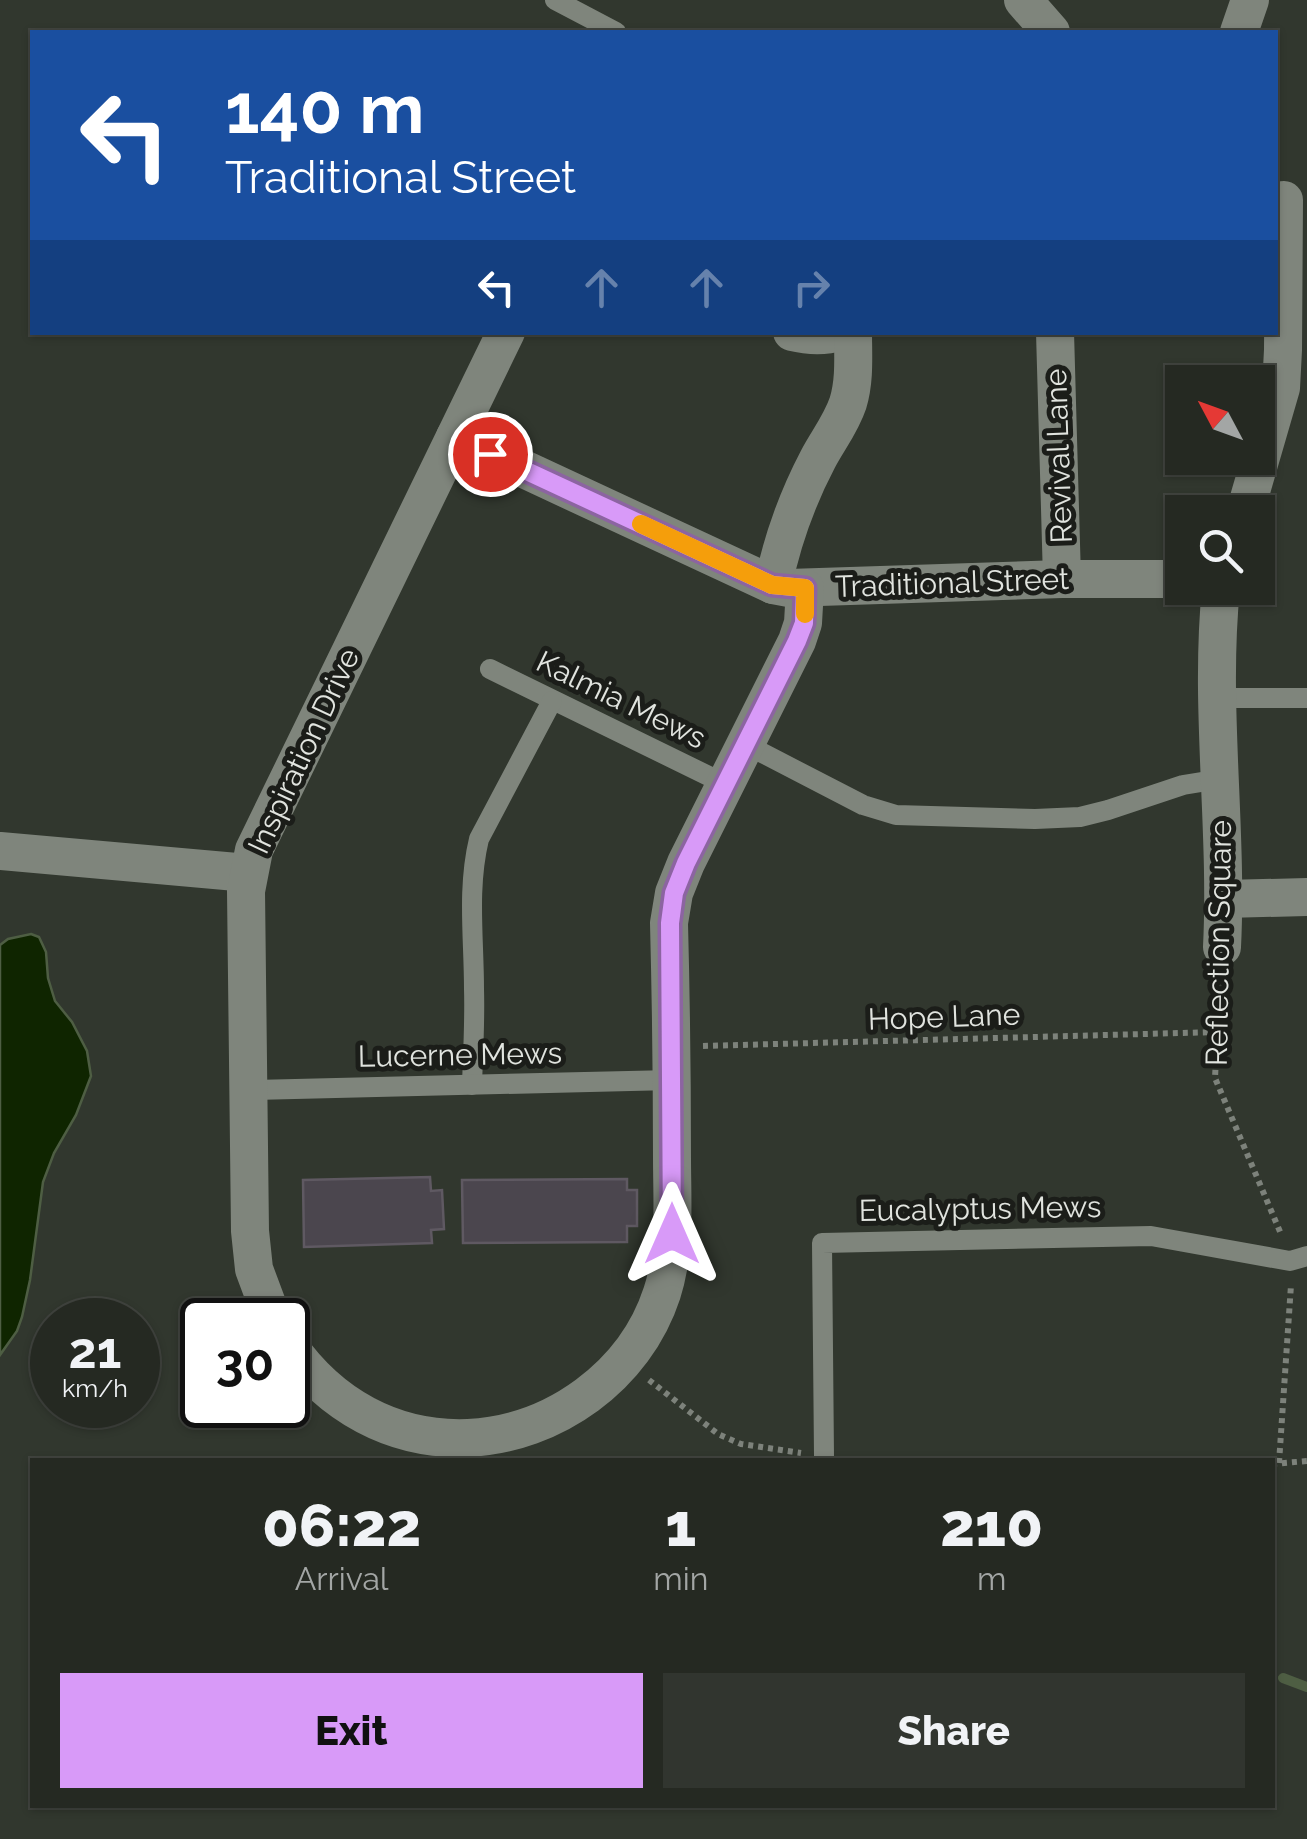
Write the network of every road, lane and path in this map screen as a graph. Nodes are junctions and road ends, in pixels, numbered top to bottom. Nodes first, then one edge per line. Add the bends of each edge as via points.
1 (555, 0) edge
2 (1023, 0) edge
3 (1250, 0) edge
4 (612, 30) edge
5 (1048, 30) edge
6 (1240, 30) edge
7 (1289, 193) edge
8 (505, 335) edge
9 (804, 335) edge
10 (830, 335) edge
11 (853, 335) edge
12 (1056, 335) edge
13 (1294, 391) edge
14 (455, 438) junction
15 (1252, 495) edge
16 (1062, 579) junction
17 (1165, 579) edge
18 (789, 587) junction
19 (1220, 605) edge
20 (490, 668) dead end
21 (1216, 698) junction
22 (1307, 698) edge
23 (552, 701) junction
24 (745, 744) junction
25 (1220, 779) junction
26 (725, 784) junction
27 (0, 851) edge
28 (248, 873) junction
29 (1307, 897) edge
30 (1225, 899) junction
31 (1222, 948) joint
32 (1217, 1032) junction
33 (672, 1064) junction
34 (472, 1085) junction
35 (249, 1090) junction
36 (1299, 1258) edge
37 (265, 1298) edge
38 (625, 1361) junction
39 (310, 1374) edge
40 (824, 1456) joint
41 (1307, 1461) edge
42 (1276, 1463) edge

1 - 4 lane
2 - 5 street
3 - 6 street
7 - 13 street via 1283,350
8 - 14 street, Inspiration Drive
9 - 10 street
11 - 18 street via 847,404 802,490 780,552
12 - 16 street, Revival Lane
13 - 15 street
14 - 18 street, Traditional Street
14 - 28 street, Inspiration Drive
16 - 17 street, Traditional Street
16 - 18 street, Traditional Street
18 - 24 street via 804,623
19 - 21 street, Reflection Square
20 - 23 lane, Kalmia Mews
21 - 22 lane
21 - 25 street, Reflection Square
23 - 26 lane, Kalmia Mews
23 - 34 lane via 479,839 474,862
24 - 25 lane via 896,815 1080,817
24 - 26 street
25 - 30 street, Reflection Square
26 - 33 street via 674,893
27 - 28 street
28 - 35 street, Inspiration Drive
29 - 30 street
30 - 31 street, Reflection Square
31 - 32 path, Reflection Square
32 - 33 path, Hope Lane
32 - 36 path, Reflection Square via 1215,1078
33 - 34 lane, Lucerne Mews
33 - 38 street via 669,1264 654,1313
34 - 35 lane, Lucerne Mews
35 - 37 street, Inspiration Drive via 250,1232
36 - 40 lane, Eucalyptus Mews via 1151,1236 822,1243
36 - 42 path, Reflection Square
38 - 39 street via 549,1418 498,1435 454,1438 393,1428 346,1404
38 - 40 path via 718,1434 741,1444
41 - 42 path

